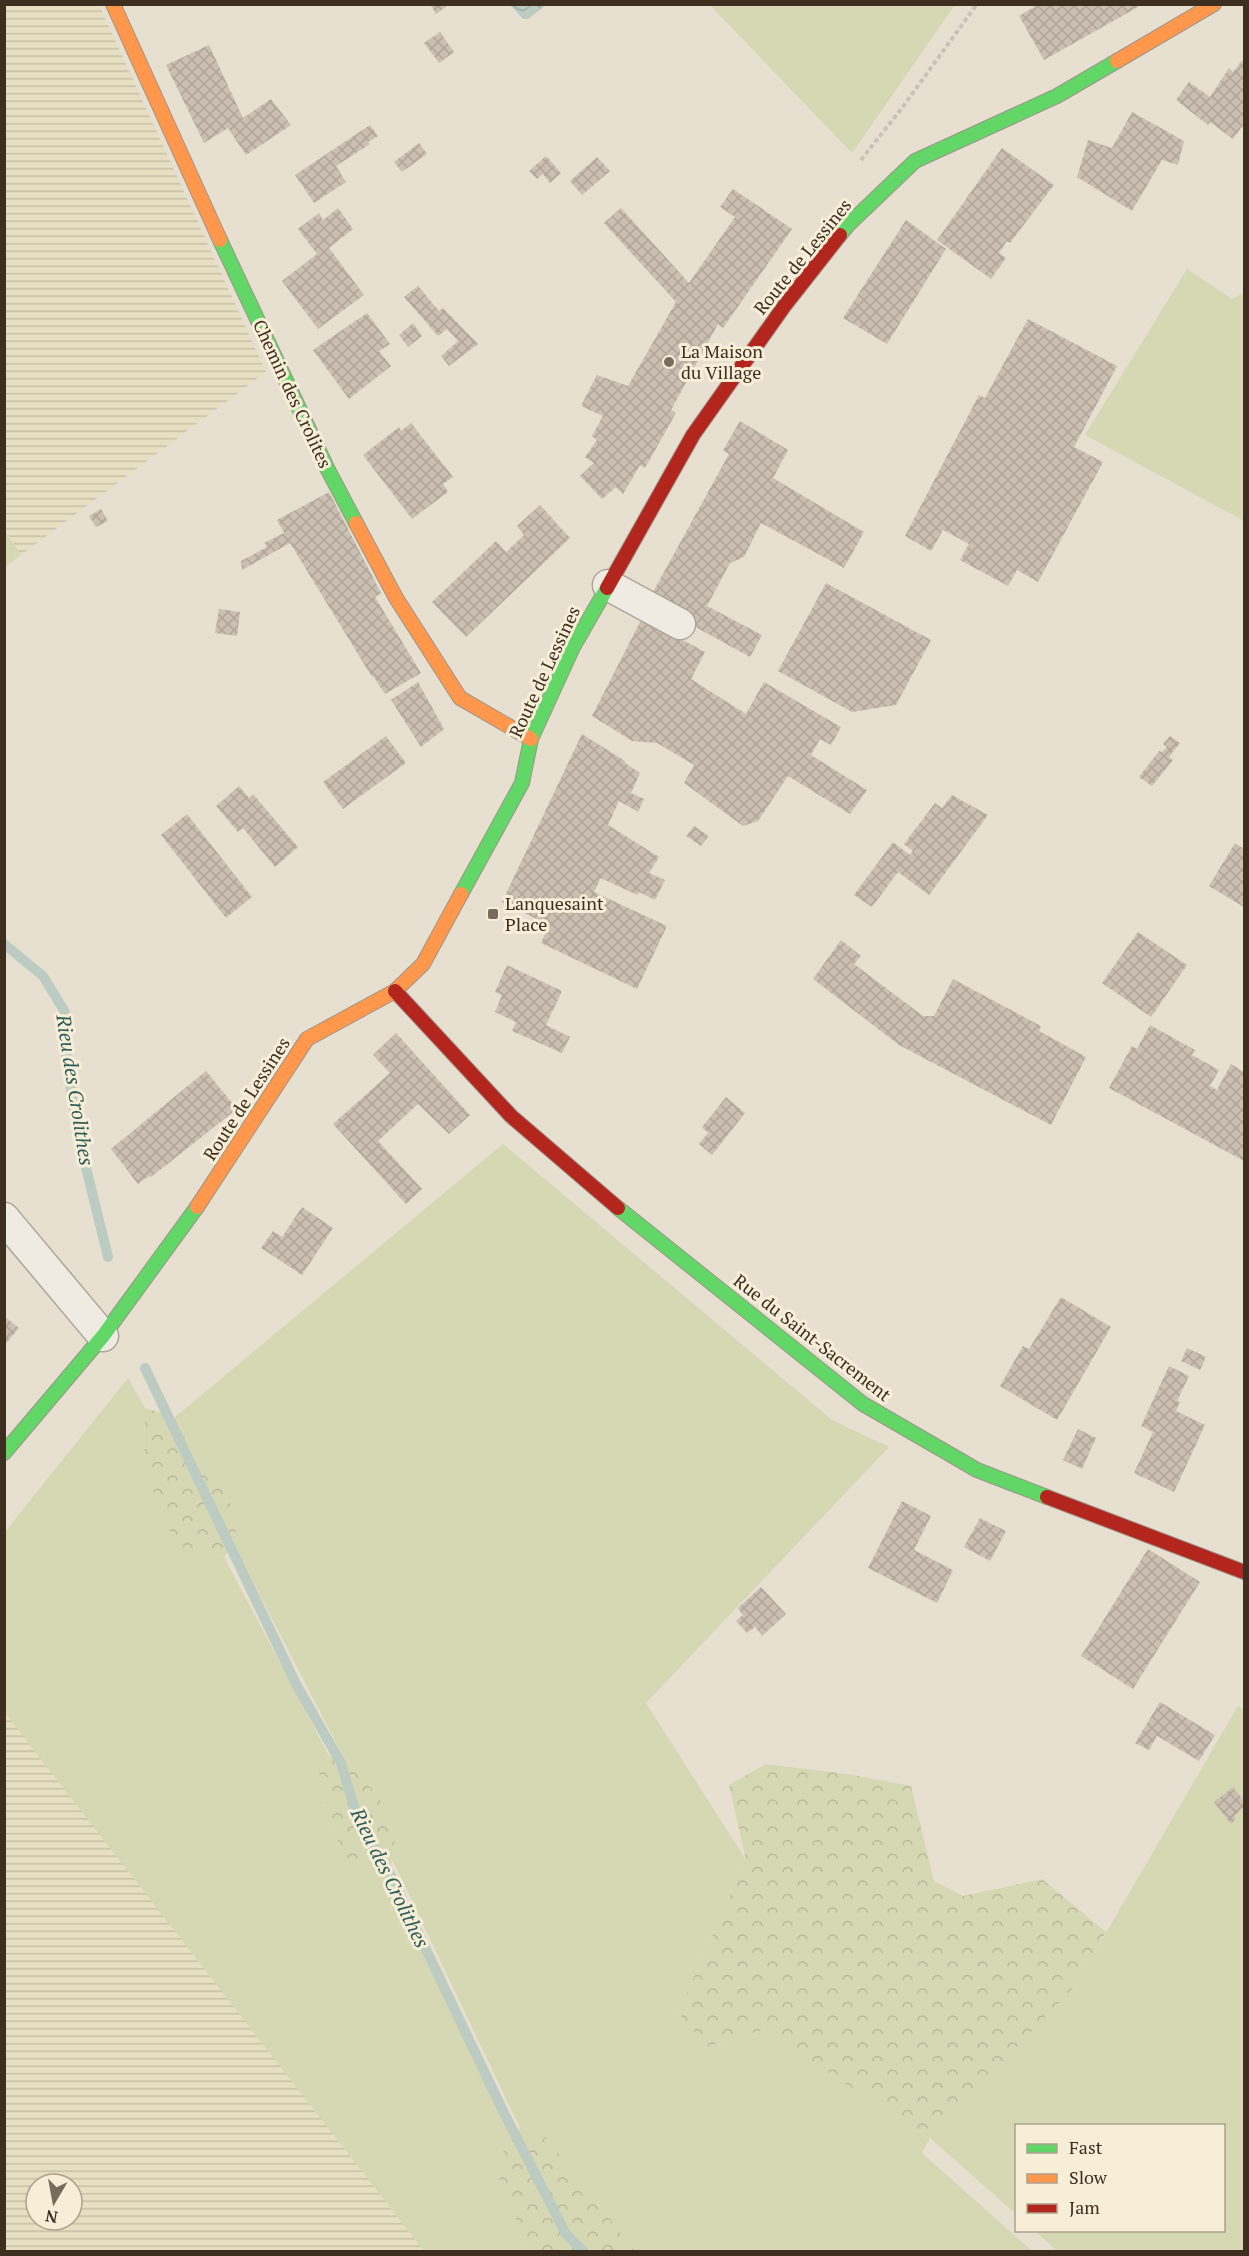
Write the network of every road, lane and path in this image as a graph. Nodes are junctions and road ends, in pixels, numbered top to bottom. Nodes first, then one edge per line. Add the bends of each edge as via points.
1 (113, 4) edge
2 (978, 4) edge
3 (1214, 4) edge
4 (902, 108) dead end
5 (608, 585) junction
6 (680, 624) dead end
7 (531, 739) junction
8 (395, 992) junction
9 (4, 1218) edge
10 (103, 1336) junction
11 (4, 1453) edge
12 (1245, 1572) edge

1 - 7 main road, Chemin des Crolites via 327,468 396,598 460,698
2 - 4 path
3 - 5 main road, Route de Lessines via 1057,96 915,161 848,225 785,305 693,435
5 - 6 street
5 - 7 main road, Route de Lessines via 573,647
7 - 8 main road, Route de Lessines via 522,783 423,964
8 - 10 main road, Route de Lessines via 307,1040 186,1224
8 - 12 main road, Rue du Saint-Sacrement via 511,1116 644,1229 863,1404 977,1470
9 - 10 street
10 - 11 main road, Route de Lessines

